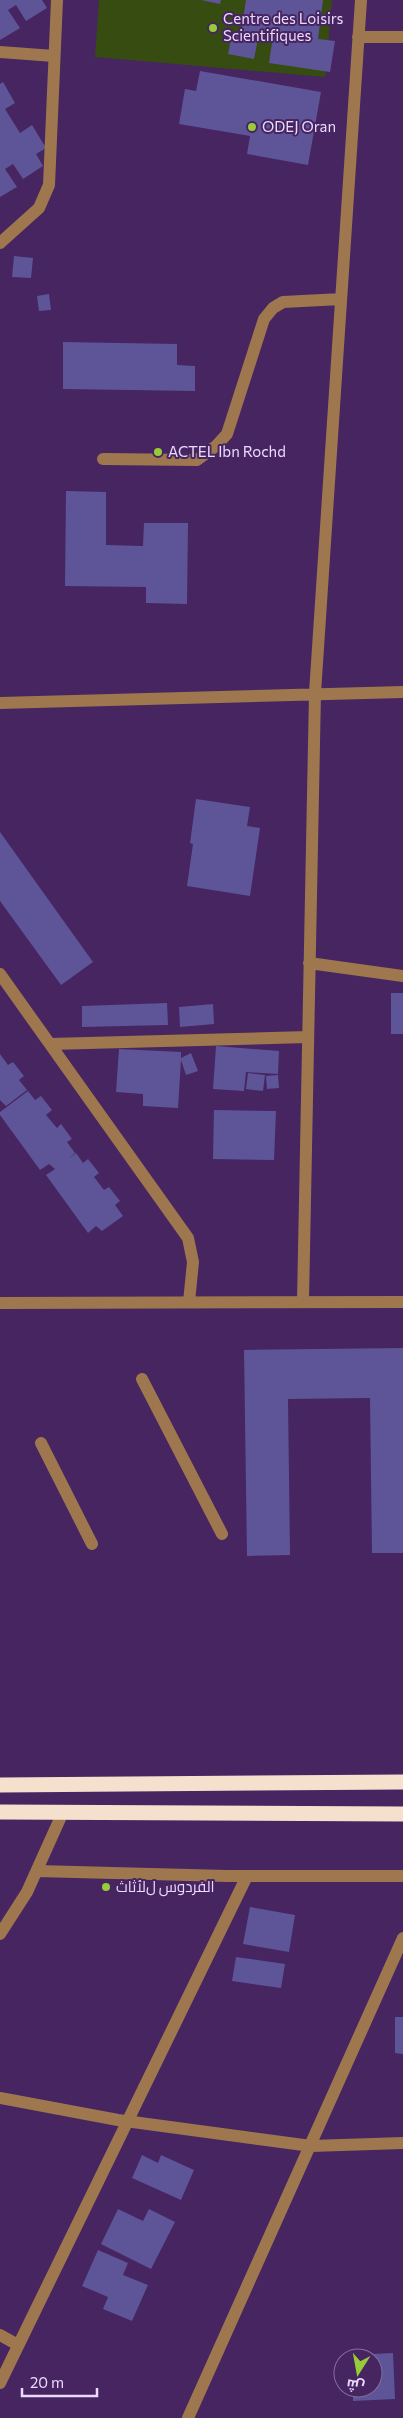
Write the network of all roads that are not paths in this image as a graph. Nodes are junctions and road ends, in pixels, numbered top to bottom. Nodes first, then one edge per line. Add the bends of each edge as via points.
1 (57, 0) edge
2 (361, 0) edge
3 (358, 37) junction
4 (403, 37) edge
5 (0, 52) edge
6 (54, 56) junction
7 (0, 243) edge
8 (341, 299) junction
9 (103, 459) dead end
10 (403, 692) edge
11 (315, 693) junction
12 (0, 703) edge
13 (309, 963) junction
14 (0, 974) edge
15 (403, 976) edge
16 (307, 1037) junction
17 (50, 1044) junction
18 (189, 1302) junction
19 (303, 1302) junction
20 (403, 1302) edge
21 (0, 1303) edge
22 (142, 1380) dead end
23 (40, 1443) dead end
24 (222, 1534) dead end
25 (92, 1544) dead end
26 (403, 1782) edge
27 (0, 1785) edge
28 (0, 1812) edge
29 (63, 1812) junction
30 (403, 1814) edge
31 (37, 1871) junction
32 (247, 1876) junction
33 (403, 1876) edge
34 (0, 1934) edge
35 (403, 1938) edge
36 (399, 1957) edge
37 (0, 2098) edge
38 (127, 2121) junction
39 (403, 2143) edge
40 (311, 2146) junction
41 (0, 2335) edge
42 (18, 2344) junction
43 (0, 2383) edge
44 (188, 2418) edge

1 - 6 street
2 - 3 street
3 - 4 street
3 - 8 street
5 - 6 street
6 - 7 street via 49,185 39,208
8 - 9 street via 283,302 273,308 264,319 227,434 197,460
8 - 11 street
10 - 11 street
11 - 12 street
11 - 13 street
13 - 15 street
13 - 16 street
14 - 17 street
16 - 17 street
16 - 19 street
17 - 18 street via 188,1238 193,1262
18 - 19 street
18 - 21 street
19 - 20 street
22 - 24 street
23 - 25 street
26 - 27 highway
28 - 29 highway
29 - 30 highway
29 - 31 street
31 - 32 street
31 - 34 street
32 - 33 street
32 - 38 street
35 - 36 street
36 - 40 street
37 - 38 street
38 - 40 street
38 - 42 street
39 - 40 street
40 - 44 street
41 - 42 street
42 - 43 street

